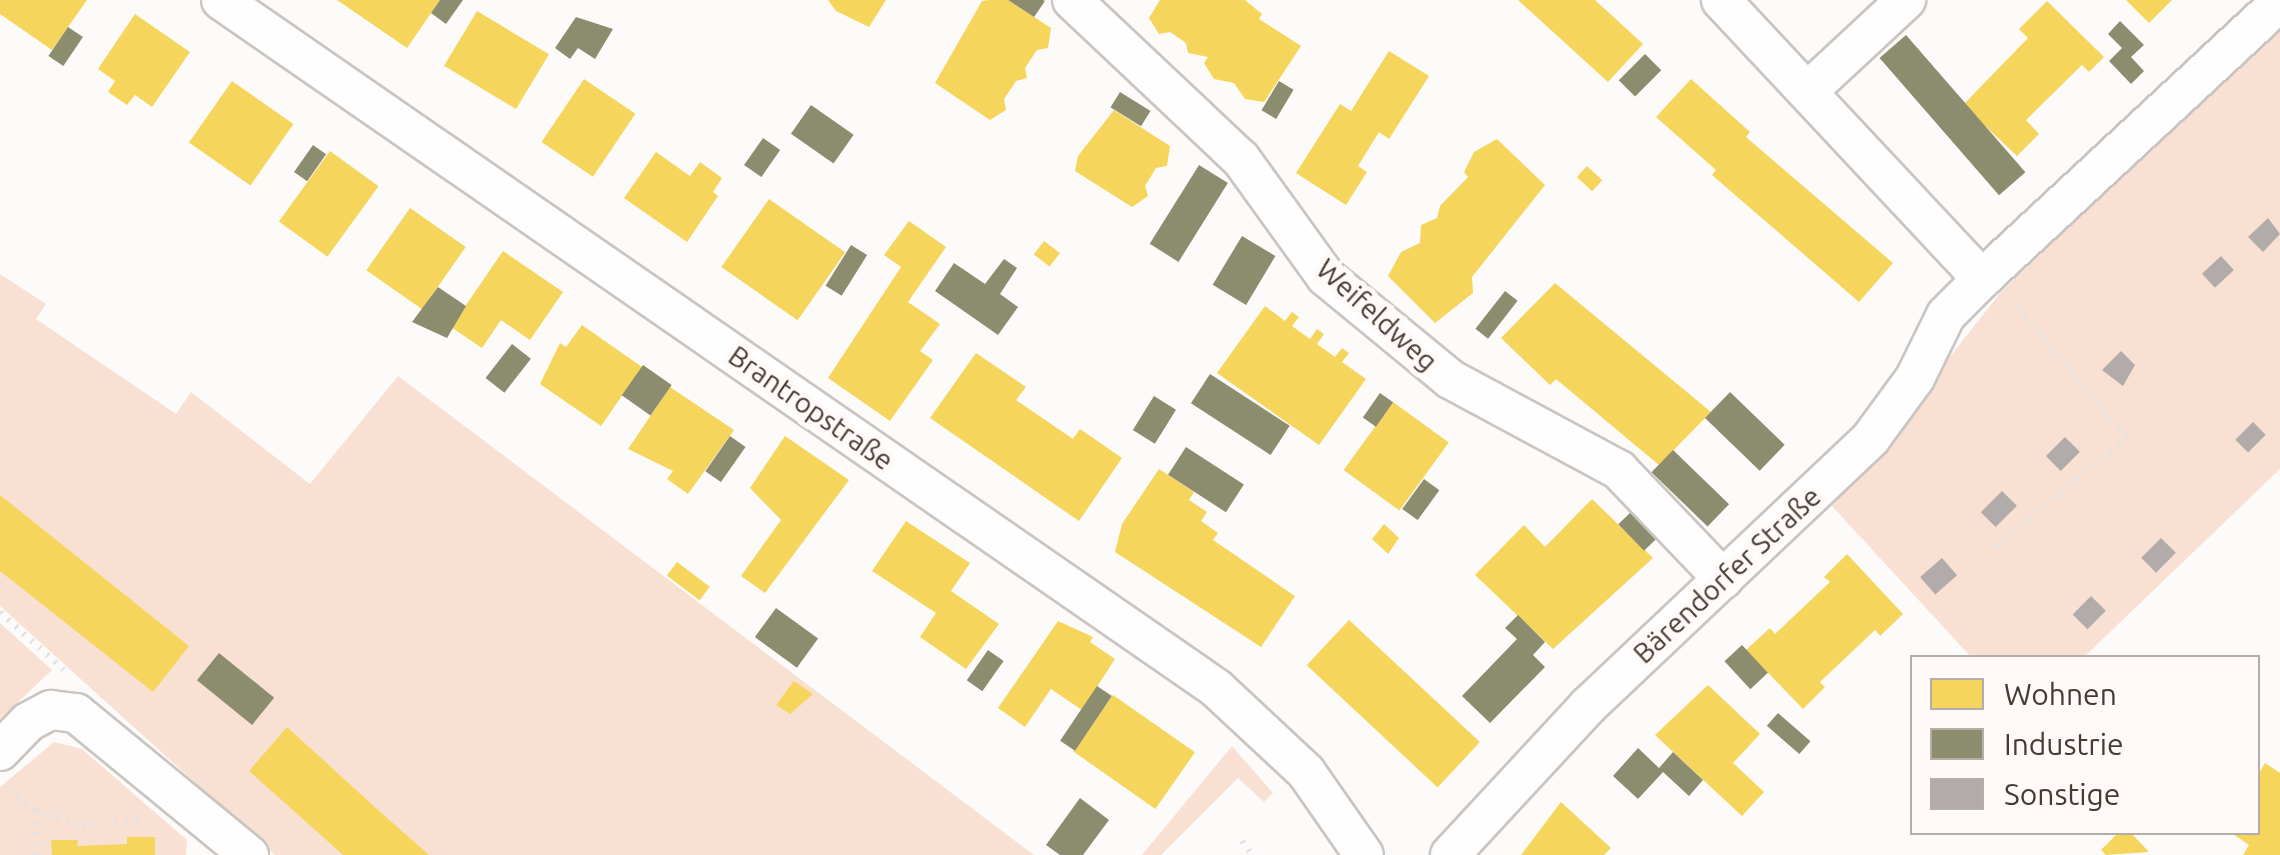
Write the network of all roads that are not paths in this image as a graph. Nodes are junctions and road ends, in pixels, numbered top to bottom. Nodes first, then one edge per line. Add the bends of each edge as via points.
1 (222, 0) edge
2 (1072, 0) edge
3 (1721, 0) edge
4 (1906, 0) edge
5 (2280, 2) edge
6 (1808, 91) junction
7 (1982, 279) junction
8 (1723, 579) junction
9 (0, 751) edge
10 (249, 855) edge
11 (1364, 855) edge
12 (1450, 855) edge

1 - 11 street, Brantropstraße via 1216,688 1306,772
2 - 8 street, Weifeldweg via 1241,159 1340,290 1450,379 1619,470
3 - 6 street
4 - 6 street
5 - 7 street, Bärendorfer Straße
6 - 7 street
7 - 8 street, Bärendorfer Straße via 1946,314 1915,378 1871,438
8 - 12 street, Bärendorfer Straße via 1588,706
9 - 10 street via 28,722 51,710 76,713

